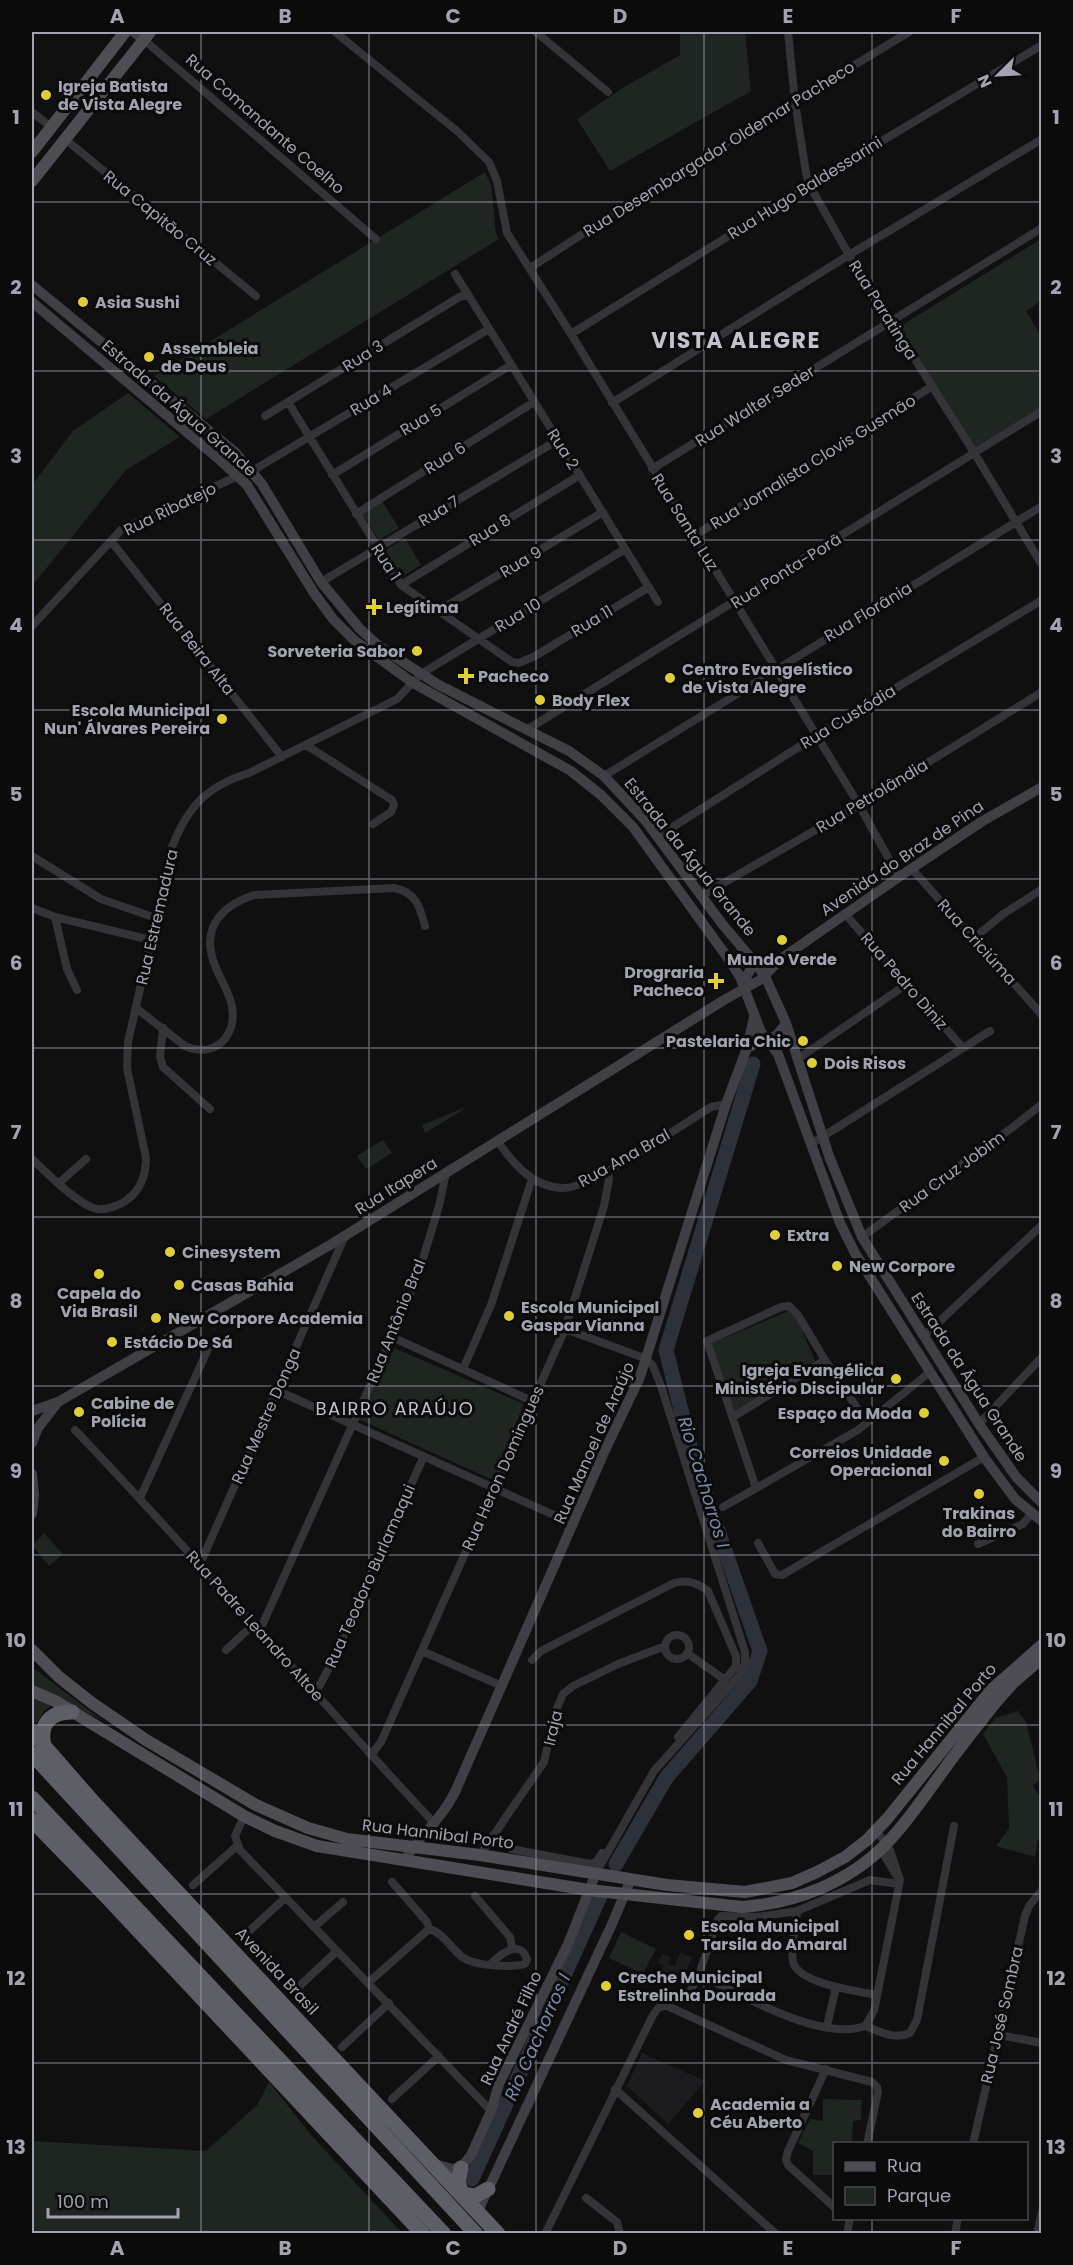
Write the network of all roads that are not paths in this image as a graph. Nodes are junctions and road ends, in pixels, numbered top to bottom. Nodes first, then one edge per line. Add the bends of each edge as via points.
1 (125, 32) edge
2 (335, 32) edge
3 (536, 32) edge
4 (788, 32) edge
5 (909, 32) edge
6 (142, 34) edge
7 (1041, 45) edge
8 (608, 92) dead end
9 (795, 102) junction
10 (32, 112) edge
11 (51, 127) junction
12 (65, 139) junction
13 (1041, 139) edge
14 (32, 152) edge
15 (32, 181) edge
16 (810, 186) junction
17 (1041, 228) edge
18 (376, 239) dead end
19 (849, 255) junction
20 (530, 268) junction
21 (455, 274) dead end
22 (32, 285) edge
23 (256, 296) dead end
24 (465, 296) junction
25 (34, 308) edge
26 (890, 322) junction
27 (489, 329) junction
28 (571, 334) junction
29 (511, 365) junction
30 (931, 387) junction
31 (288, 402) junction
32 (534, 402) junction
33 (612, 403) junction
34 (1041, 411) edge
35 (265, 416) dead end
36 (310, 437) junction
37 (558, 440) junction
38 (975, 454) junction
39 (652, 469) junction
40 (252, 471) junction
41 (332, 475) junction
42 (238, 476) junction
43 (580, 476) junction
44 (1041, 506) edge
45 (603, 513) junction
46 (356, 514) junction
47 (1016, 522) junction
48 (694, 536) junction
49 (111, 541) junction
50 (377, 548) junction
51 (625, 549) junction
52 (1041, 565) edge
53 (321, 582) junction
54 (401, 585) junction
55 (648, 586) junction
56 (1041, 600) edge
57 (658, 602) dead end
58 (735, 602) junction
59 (438, 611) junction
60 (32, 626) edge
61 (479, 639) junction
62 (535, 656) joint
63 (776, 669) junction
64 (421, 674) junction
65 (413, 683) junction
66 (1041, 692) edge
67 (528, 729) junction
68 (816, 736) junction
69 (306, 745) junction
70 (282, 757) junction
71 (604, 776) junction
72 (1041, 787) edge
73 (859, 805) junction
74 (373, 824) dead end
75 (657, 837) junction
76 (32, 856) edge
77 (912, 869) junction
78 (899, 877) junction
79 (1040, 892) edge
80 (701, 896) junction
81 (32, 908) edge
82 (845, 914) junction
83 (55, 918) junction
84 (156, 918) junction
85 (425, 927) dead end
86 (974, 938) junction
87 (150, 940) junction
88 (782, 958) junction
89 (756, 964) junction
90 (765, 976) junction
91 (907, 984) junction
92 (77, 990) dead end
93 (745, 990) junction
94 (730, 997) junction
95 (748, 1002) junction
96 (136, 1008) junction
97 (1041, 1015) edge
98 (754, 1017) junction
99 (786, 1023) junction
100 (163, 1028) junction
101 (990, 1031) dead end
102 (767, 1040) junction
103 (747, 1048) junction
104 (963, 1048) junction
105 (799, 1058) junction
106 (726, 1104) junction
107 (1041, 1104) edge
108 (210, 1109) dead end
109 (824, 1137) junction
110 (498, 1142) junction
111 (811, 1144) junction
112 (32, 1159) edge
113 (86, 1159) dead end
114 (607, 1171) junction
115 (446, 1173) junction
116 (532, 1179) junction
117 (839, 1183) junction
118 (59, 1184) junction
119 (827, 1188) junction
120 (1041, 1225) edge
121 (345, 1235) junction
122 (862, 1237) junction
123 (565, 1329) junction
124 (925, 1335) junction
125 (392, 1337) junction
126 (208, 1349) dead end
127 (1041, 1357) edge
128 (647, 1359) junction
129 (825, 1360) junction
130 (463, 1369) junction
131 (930, 1372) junction
132 (278, 1391) junction
133 (532, 1401) junction
134 (58, 1402) junction
135 (32, 1411) edge
136 (733, 1417) junction
137 (867, 1423) junction
138 (352, 1424) junction
139 (979, 1424) junction
140 (75, 1430) dead end
141 (32, 1443) edge
142 (984, 1457) junction
143 (423, 1458) junction
144 (32, 1473) edge
145 (494, 1488) junction
146 (756, 1488) junction
147 (1039, 1497) edge
148 (140, 1498) junction
149 (723, 1507) dead end
150 (1032, 1513) junction
151 (32, 1514) edge
152 (1041, 1521) edge
153 (574, 1524) junction
154 (758, 1543) dead end
155 (978, 1544) dead end
156 (200, 1564) junction
157 (257, 1627) junction
158 (1041, 1645) edge
159 (665, 1646) junction
160 (226, 1650) dead end
161 (422, 1651) junction
162 (687, 1653) junction
163 (33, 1654) edge
164 (1041, 1658) edge
165 (532, 1660) dead end
166 (725, 1680) junction
167 (502, 1686) junction
168 (32, 1691) edge
169 (315, 1694) junction
170 (72, 1712) junction
171 (32, 1732) edge
172 (108, 1734) junction
173 (146, 1740) junction
174 (38, 1750) edge
175 (372, 1755) junction
176 (66, 1790) junction
177 (32, 1798) edge
178 (244, 1815) junction
179 (112, 1823) junction
180 (34, 1824) edge
181 (435, 1824) junction
182 (954, 1826) dead end
183 (876, 1830) junction
184 (493, 1835) junction
185 (237, 1846) junction
186 (418, 1847) junction
187 (887, 1849) junction
188 (480, 1855) junction
189 (404, 1861) junction
190 (421, 1864) junction
191 (596, 1873) junction
192 (631, 1879) junction
193 (392, 1882) dead end
194 (900, 1882) junction
195 (193, 1885) dead end
196 (589, 1890) junction
197 (1041, 1890) edge
198 (626, 1894) junction
199 (475, 1896) dead end
200 (285, 1898) junction
201 (343, 1902) dead end
202 (797, 1911) junction
203 (133, 1924) junction
204 (314, 1927) junction
205 (429, 1929) junction
206 (245, 1935) dead end
207 (512, 1948) junction
208 (337, 1951) junction
209 (185, 1959) junction
210 (491, 1964) junction
211 (699, 1974) junction
212 (369, 1982) junction
213 (836, 1987) junction
214 (293, 1992) dead end
215 (877, 1995) junction
216 (688, 1996) dead end
217 (388, 2003) junction
218 (827, 2026) junction
219 (865, 2026) junction
220 (999, 2035) junction
221 (1041, 2043) edge
222 (342, 2047) dead end
223 (439, 2056) junction
224 (826, 2069) junction
225 (615, 2089) junction
226 (392, 2099) dead end
227 (491, 2111) junction
228 (867, 2142) edge
229 (973, 2142) edge
230 (434, 2164) junction
231 (460, 2170) junction
232 (488, 2189) junction
233 (462, 2194) junction
234 (586, 2198) dead end
235 (833, 2206) edge
236 (478, 2211) junction
237 (1041, 2211) edge
238 (423, 2234) edge
239 (444, 2234) edge
240 (476, 2234) edge
241 (498, 2234) edge
242 (545, 2234) edge
243 (620, 2234) edge
244 (776, 2234) edge
245 (1037, 2234) edge

1 - 11 main road
2 - 20 street, Rua Santa Luz via 449,124 489,162 497,181 507,233
3 - 8 street
4 - 9 street, Rua Paratinga
5 - 9 street, Rua Desembargador Oldemar Pacheco
6 - 12 main road
6 - 18 street, Rua Comandante Coelho
7 - 16 street, Rua Hugo Baldessarini
9 - 16 street, Rua Paratinga
9 - 20 street, Rua Desembargador Oldemar Pacheco
10 - 11 street
11 - 14 main road
12 - 15 main road
12 - 23 street, Rua Capitão Cruz
13 - 19 street
16 - 19 street, Rua Paratinga
16 - 28 street, Rua Hugo Baldessarini
17 - 26 street, Rua Walter Seder
19 - 26 street, Rua Paratinga
19 - 33 street
20 - 28 street, Rua Santa Luz
21 - 24 street, Rua 2
22 - 40 main road, Estrada da Água Grande via 230,447
24 - 27 street, Rua 2
24 - 31 street, Rua 3
25 - 42 main road, Estrada da Água Grande
26 - 30 street, Rua Paratinga
26 - 39 street, Rua Walter Seder
27 - 29 street, Rua 2
27 - 36 street, Rua 4
28 - 33 street, Rua Santa Luz
29 - 32 street, Rua 2
29 - 41 street, Rua 5
30 - 38 street, Rua Paratinga
30 - 48 street, Rua Jornalista Clovis Gusmão
31 - 35 street, Rua 3
31 - 36 street, Rua 1
32 - 37 street, Rua 2
32 - 46 street, Rua 6
33 - 39 street, Rua Santa Luz
34 - 38 street, Rua Ponta-Porã
36 - 40 street, Rua 4
36 - 41 street, Rua 1
37 - 43 street, Rua 2
37 - 50 street, Rua 7
38 - 47 street, Rua Paratinga
38 - 58 street, Rua Ponta-Porã
39 - 48 street, Rua Santa Luz
40 - 53 main road, Estrada da Água Grande
41 - 46 street, Rua 1
42 - 49 street, Rua Ribatejo via 121,530
42 - 65 main road, Estrada da Água Grande via 333,619 364,648
43 - 45 street, Rua 2
43 - 54 street, Rua 8
44 - 47 street, Rua Florânia
45 - 51 street, Rua 2
45 - 59 street, Rua 9
46 - 50 street, Rua 1
47 - 52 street, Rua Paratinga
47 - 63 street, Rua Florânia
48 - 58 street, Rua Santa Luz
49 - 60 street, Rua Ribatejo
49 - 70 street, Rua Beira Alta
50 - 53 street, Rua 7
50 - 54 street, Rua 1
51 - 55 street, Rua 2
51 - 61 street, Rua 10
53 - 64 main road, Estrada da Água Grande via 360,629
54 - 59 street, Rua 1
55 - 57 street, Rua 2
55 - 62 street, Rua 11
56 - 68 street, Rua Custódia
58 - 63 street, Rua Santa Luz
58 - 67 street, Rua Ponta-Porã
59 - 61 street, Rua 1
61 - 62 street, Rua 1 via 512,662
61 - 64 street, Rua 10
63 - 68 street, Rua Santa Luz
63 - 71 street, Rua Florânia
64 - 65 street, Rua 10
64 - 67 main road, Estrada da Água Grande
65 - 69 street, Rua Estremadura via 394,701
65 - 93 main road, Estrada da Água Grande via 556,762 601,795 638,834 730,961
66 - 73 street, Rua Petrolândia
67 - 71 main road, Estrada da Água Grande
68 - 73 street, Rua Santa Luz
68 - 75 street, Rua Custódia
69 - 70 street, Rua Estremadura
69 - 74 street via 392,800 391,812
70 - 84 street, Rua Estremadura via 230,779 191,808 172,847
71 - 75 main road, Estrada da Água Grande
72 - 77 main road, Avenida do Braz de Pina
73 - 78 street, Rua Santa Luz
73 - 80 street, Rua Petrolândia
75 - 80 main road, Estrada da Água Grande
76 - 84 street via 101,899
77 - 78 main road, Avenida do Braz de Pina
77 - 86 street, Rua Criciúma
78 - 82 main road, Avenida do Braz de Pina
79 - 86 street
80 - 89 main road, Estrada da Água Grande
81 - 83 street
82 - 88 main road, Avenida do Braz de Pina
82 - 91 street, Rua Pedro Diniz
83 - 87 street
83 - 92 street via 67,969
84 - 87 street, Rua Estremadura
85 - 100 street via 412,895 394,888 254,895 240,900 222,913 211,934 210,949 232,1008 232,1023 224,1040 216,1048 194,1050
86 - 97 street, Rua Criciúma
87 - 96 street, Rua Estremadura
88 - 89 main road, Avenida do Braz de Pina
88 - 90 main road, Avenida do Braz de Pina
89 - 90 main road, Estrada da Água Grande
89 - 93 main road via 747,973
90 - 93 main road, Avenida do Braz de Pina
90 - 99 main road, Estrada da Água Grande
91 - 104 street, Rua Pedro Diniz
91 - 105 street
93 - 94 main road, Rua Itapera
93 - 95 main road, Estrada da Água Grande
94 - 95 main road
94 - 110 main road, Rua Itapera
95 - 98 main road, Estrada da Água Grande
96 - 100 street
96 - 118 street, Rua Estremadura via 127,1068 146,1158 141,1184 126,1201 98,1209 86,1205
98 - 102 main road, Estrada da Água Grande
98 - 103 main road, Rua Manoel de Araújo
99 - 102 main road
99 - 105 main road, Estrada da Água Grande
100 - 108 street via 163,1067
101 - 104 street
102 - 103 main road
102 - 111 main road, Estrada da Água Grande via 778,1054
103 - 106 main road, Rua Manoel de Araújo
104 - 109 street
105 - 109 main road, Estrada da Água Grande
106 - 114 street, Rua Ana Bral via 711,1107
106 - 128 main road, Rua Manoel de Araújo
107 - 122 street, Rua Cruz Jobim
109 - 111 street
109 - 117 main road, Estrada da Água Grande
110 - 115 main road, Rua Itapera
110 - 116 street, Rua Ana Bral
111 - 119 main road, Estrada da Água Grande
112 - 118 street, Rua Estremadura
113 - 118 street
114 - 116 street, Rua Ana Bral via 570,1188
114 - 123 street, Rua Heron Domingues via 604,1206
115 - 121 main road, Rua Itapera
115 - 125 street, Rua Antônio Bral via 418,1275
116 - 130 street via 491,1305
117 - 119 main road
117 - 122 main road, Estrada da Água Grande
119 - 131 main road, Estrada da Água Grande via 849,1244
120 - 124 street
121 - 132 street, Rua Mestre Donga
121 - 134 main road, Rua Itapera
122 - 124 main road, Estrada da Água Grande
123 - 128 street
123 - 133 street, Rua Heron Domingues
124 - 139 main road, Estrada da Água Grande
125 - 130 street
125 - 138 street, Rua Antônio Bral
126 - 148 street
127 - 139 street
128 - 153 main road, Rua Manoel de Araújo
128 - 191 street via 662,1386 743,1641 746,1663 740,1675 654,1771
129 - 136 street
129 - 136 street via 789,1306 781,1306 707,1341
129 - 137 street
130 - 133 street
131 - 137 street
131 - 142 main road, Estrada da Água Grande
132 - 138 street
132 - 156 street, Rua Mestre Donga
133 - 145 street, Rua Heron Domingues
134 - 135 main road, Rua Itapera
134 - 141 main road, Rua Itapera
136 - 146 street
137 - 146 street
138 - 143 street
138 - 157 street, Rua Antônio Bral
139 - 147 main road, Estrada da Água Grande via 1017,1478
140 - 148 street, Rua Padre Leandro Altoe
142 - 150 main road, Estrada da Água Grande via 1016,1499
142 - 154 street via 782,1575 775,1574
143 - 145 street
143 - 169 street, Rua Teodoro Burlamaqui
144 - 151 main road
145 - 153 street
145 - 161 street, Rua Heron Domingues
146 - 149 street
148 - 156 street, Rua Padre Leandro Altoe
150 - 152 main road, Estrada da Água Grande
150 - 155 street via 1023,1524
153 - 167 main road, Rua Manoel de Araújo
156 - 157 street, Rua Padre Leandro Altoe
157 - 160 street
157 - 169 street, Rua Padre Leandro Altoe
158 - 183 main road, Rua Hannibal Porto via 991,1690
159 - 162 street via 666,1652 676,1658
159 - 162 street via 670,1637 680,1635 688,1642
159 - 184 street, Iraja via 618,1664 563,1694 544,1762
161 - 167 street
161 - 175 street, Rua Heron Domingues
162 - 166 street
163 - 173 main road, Rua Hannibal Porto via 92,1703
164 - 187 main road, Rua Hannibal Porto via 996,1702
165 - 166 street via 541,1651 674,1582 689,1581 708,1591 736,1656 736,1666
166 - 184 street via 651,1772 597,1861 591,1864 511,1849
167 - 181 main road, Rua Manoel de Araújo via 455,1792
168 - 170 main road, Rua Hannibal Porto
169 - 175 street, Rua Padre Leandro Altoe
170 - 172 main road, Rua Hannibal Porto
170 - 174 highway via 57,1713 46,1721
171 - 174 highway, Avenida Brasil
172 - 173 main road via 118,1724
172 - 178 main road, Rua Hannibal Porto
173 - 186 main road, Rua Hannibal Porto via 256,1805 308,1828 347,1839
174 - 176 highway, Avenida Brasil
174 - 179 highway, Avenida Brasil
175 - 181 street, Rua Padre Leandro Altoe
176 - 179 highway
176 - 240 highway, Avenida Brasil
177 - 209 highway
178 - 185 street via 236,1831
178 - 189 main road, Rua Hannibal Porto via 317,1846
179 - 230 highway, Avenida Brasil
180 - 203 highway
181 - 186 main road, Rua Manoel de Araújo
182 - 219 street via 915,2028 898,2037
183 - 187 street
183 - 192 main road, Rua Hannibal Porto via 845,1857 817,1872 763,1890 718,1891
184 - 188 street, Iraja
185 - 195 street
185 - 200 street
186 - 188 main road, Rua Hannibal Porto
186 - 189 main road, Rua Manoel de Araújo
186 - 190 main road
187 - 194 street
187 - 198 main road, Rua Hannibal Porto via 805,1895 766,1905 719,1906
188 - 191 main road, Rua Hannibal Porto
189 - 190 main road, Rua Hannibal Porto
190 - 196 main road, Rua Hannibal Porto
191 - 192 main road, Rua Hannibal Porto
191 - 196 main road, Rua André Filho
192 - 198 main road
193 - 205 street
194 - 202 street via 870,1880
194 - 215 street
196 - 198 main road, Rua Hannibal Porto
196 - 227 main road, Rua André Filho via 568,1944 499,2084
197 - 220 street, Rua José Sombra via 1025,1916
198 - 232 main road
199 - 207 street via 510,1937
200 - 204 street
200 - 206 street
201 - 204 street
202 - 211 street via 757,1917 721,1916
202 - 213 street via 794,1964 802,1974
203 - 209 highway
203 - 238 highway
204 - 208 street
205 - 210 street via 463,1958
205 - 212 street
207 - 210 street
207 - 210 street via 526,1954 525,1964
208 - 212 street
208 - 214 street
209 - 239 highway
211 - 216 street
211 - 218 street via 768,2008
212 - 217 street
213 - 215 street
213 - 218 street
215 - 219 street via 871,2019
217 - 222 street
217 - 223 street
218 - 219 street
220 - 221 street
220 - 229 street, Rua José Sombra
223 - 226 street
223 - 227 street
224 - 225 street via 786,2060 665,2005 655,2011
224 - 228 street via 869,2080 877,2087
224 - 235 street via 786,2159
225 - 242 street
225 - 244 street
227 - 231 main road, Rua André Filho
230 - 231 main road
230 - 233 highway, Avenida Brasil
231 - 233 highway
232 - 233 highway via 475,2196
232 - 236 main road
233 - 236 highway, Avenida Brasil
234 - 243 street via 617,2222
236 - 241 highway, Avenida Brasil
237 - 245 street

